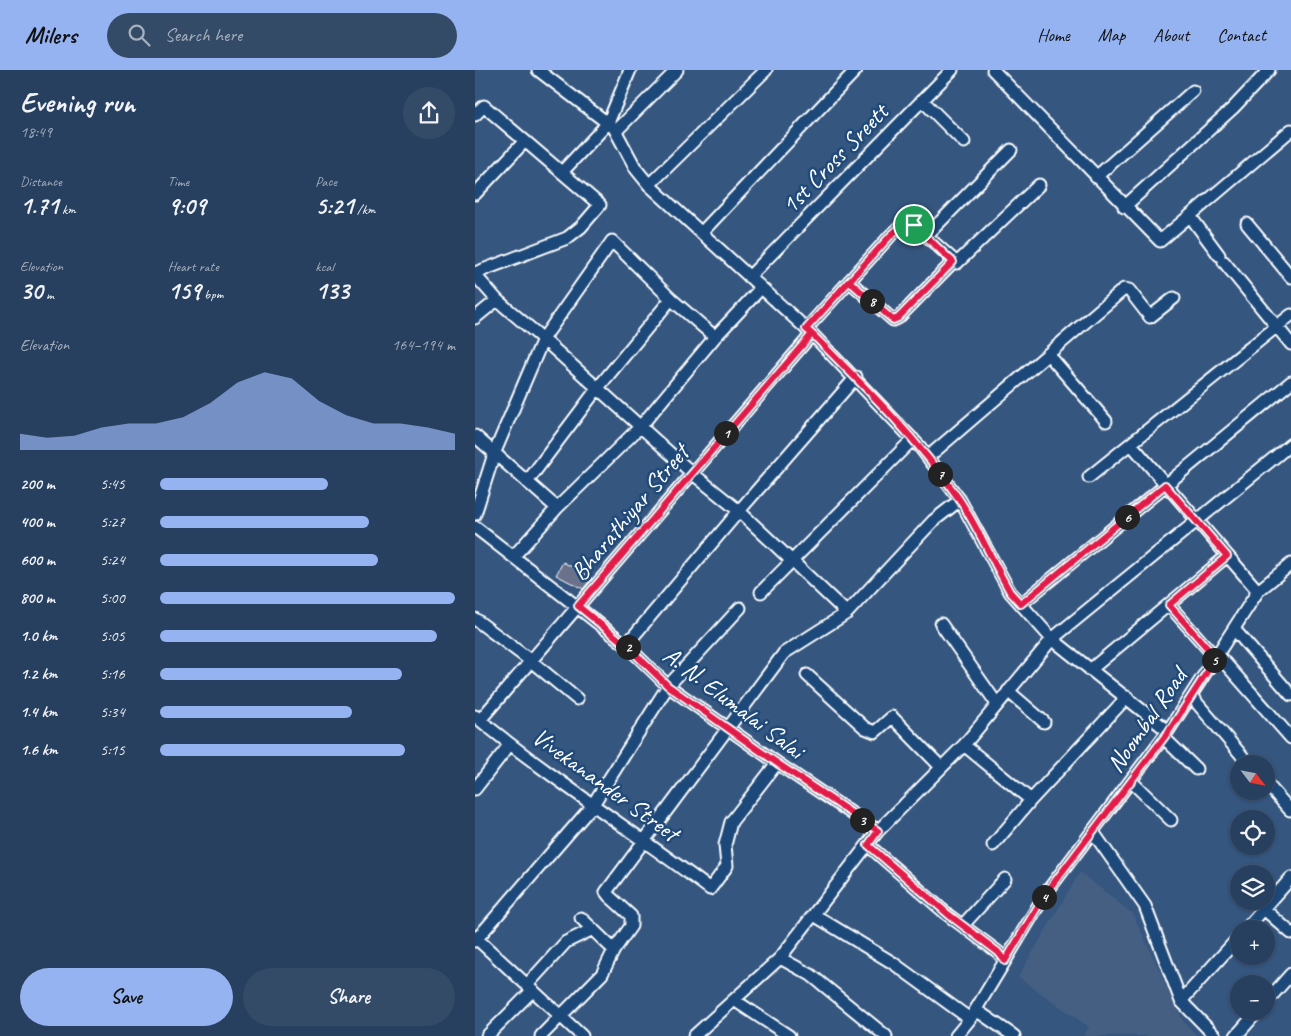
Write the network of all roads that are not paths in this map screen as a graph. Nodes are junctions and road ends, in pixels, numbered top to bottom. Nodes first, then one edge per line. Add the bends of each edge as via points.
1 (538, 70) edge
2 (630, 70) edge
3 (677, 70) edge
4 (766, 70) edge
5 (856, 70) edge
6 (993, 70) edge
7 (1269, 70) edge
8 (947, 72) edge
9 (1193, 91) dead end
10 (922, 100) junction
11 (475, 115) edge
12 (607, 123) junction
13 (1291, 130) edge
14 (617, 131) junction
15 (524, 142) junction
16 (965, 142) dead end
17 (1011, 150) dead end
18 (562, 172) junction
19 (1096, 177) junction
20 (649, 185) junction
21 (1039, 185) dead end
22 (477, 191) edge
23 (1124, 207) junction
24 (1189, 216) junction
25 (1247, 224) dead end
26 (702, 232) junction
27 (926, 236) junction
28 (953, 262) junction
29 (475, 274) edge
30 (749, 277) junction
31 (1291, 277) edge
32 (849, 281) junction
33 (761, 288) junction
34 (1174, 298) dead end
35 (671, 299) junction
36 (497, 300) junction
37 (1291, 315) edge
38 (475, 318) edge
39 (1277, 327) junction
40 (809, 331) junction
41 (715, 337) junction
42 (543, 339) junction
43 (1291, 344) edge
44 (1048, 354) junction
45 (856, 377) junction
46 (1291, 382) edge
47 (597, 389) junction
48 (1106, 421) dead end
49 (640, 427) junction
50 (475, 436) edge
51 (913, 439) junction
52 (1131, 444) junction
53 (1291, 444) edge
54 (495, 454) junction
55 (927, 457) junction
56 (692, 473) junction
57 (1089, 477) dead end
58 (527, 482) junction
59 (1165, 485) junction
60 (960, 500) junction
61 (557, 508) junction
62 (739, 511) junction
63 (475, 514) edge
64 (1195, 521) junction
65 (475, 527) edge
66 (1227, 556) junction
67 (513, 557) junction
68 (793, 562) junction
69 (1291, 564) edge
70 (1258, 591) junction
71 (761, 592) dead end
72 (1021, 604) junction
73 (1169, 605) junction
74 (578, 606) junction
75 (740, 608) dead end
76 (847, 613) junction
77 (475, 620) edge
78 (941, 624) dead end
79 (1234, 629) junction
80 (1052, 639) junction
81 (626, 645) junction
82 (1217, 656) junction
83 (531, 661) junction
84 (1091, 670) junction
85 (807, 675) dead end
86 (668, 686) junction
87 (1008, 691) junction
88 (1291, 695) edge
89 (1191, 696) junction
90 (1127, 697) junction
91 (577, 699) dead end
92 (997, 704) junction
93 (477, 718) edge
94 (1044, 722) dead end
95 (729, 729) junction
96 (1166, 734) junction
97 (1291, 738) edge
98 (510, 744) junction
99 (964, 745) junction
100 (1241, 755) edge
101 (777, 763) junction
102 (940, 766) junction
103 (1196, 769) dead end
104 (1131, 781) junction
105 (475, 789) edge
106 (1275, 793) edge
107 (1031, 800) junction
108 (592, 806) junction
109 (1290, 810) dead end
110 (1171, 820) dead end
111 (878, 831) junction
112 (1093, 832) junction
113 (643, 841) junction
114 (868, 845) junction
115 (993, 845) dead end
116 (1291, 878) edge
117 (1005, 879) dead end
118 (1275, 896) edge
119 (1262, 910) edge
120 (1266, 910) edge
121 (814, 915) junction
122 (581, 918) dead end
123 (1254, 920) edge
124 (963, 926) junction
125 (593, 930) junction
126 (1291, 933) edge
127 (476, 939) edge
128 (1230, 947) edge
129 (614, 950) junction
130 (780, 958) junction
131 (1005, 961) junction
132 (1291, 974) edge
133 (530, 988) junction
134 (1275, 992) edge
135 (734, 1000) junction
136 (1181, 1001) junction
137 (973, 1014) junction
138 (561, 1017) junction
139 (1250, 1020) edge
140 (773, 1031) edge
141 (1012, 1035) edge
142 (487, 1036) edge
143 (541, 1036) edge
144 (582, 1036) edge
145 (694, 1036) edge
146 (789, 1036) edge
147 (886, 1036) edge
148 (957, 1036) edge
149 (1215, 1036) edge
150 (1236, 1036) edge

1 - 12 street
2 - 12 street
3 - 14 street
4 - 20 street
5 - 26 street
6 - 19 street
7 - 23 street via 1227,114
8 - 10 street, 1st Cross Sreett
9 - 19 street
10 - 16 street
10 - 30 street, 1st Cross Sreett
11 - 15 street via 484,106
12 - 14 street
12 - 18 street
13 - 24 street
14 - 20 street via 636,169
15 - 18 street
15 - 22 street
17 - 27 street
18 - 29 street via 600,205 567,238
19 - 23 street
20 - 26 street
21 - 28 street via 961,262
23 - 24 street via 1160,241
24 - 39 street
25 - 31 street
26 - 30 street
27 - 28 street, Bharathiyar Street
27 - 32 street, Bharathiyar Street via 914,225 903,225
28 - 32 street via 893,320
29 - 36 street
30 - 33 street
32 - 40 street, Bharathiyar Street
33 - 40 street
33 - 41 street
34 - 44 street via 1149,317 1129,290 1124,289
35 - 41 street
35 - 42 street via 612,241
35 - 47 street
36 - 38 street
36 - 42 street
37 - 39 street
39 - 43 street
39 - 52 street
40 - 45 street
40 - 56 street, Bharathiyar Street
41 - 49 street
42 - 47 street
42 - 54 street
44 - 48 street
44 - 55 street
45 - 51 street
45 - 62 street
46 - 59 street
47 - 49 street
47 - 58 street
49 - 56 street
49 - 61 street
50 - 54 street
51 - 55 street
51 - 68 street
52 - 57 street
52 - 59 street
53 - 64 street
54 - 58 street
54 - 63 street
55 - 60 street
56 - 62 street
56 - 74 street, Bharathiyar Street
58 - 61 street
59 - 64 street
59 - 72 street
60 - 72 street via 1010,592
60 - 76 street via 933,521
61 - 67 street
62 - 68 street
62 - 81 street
64 - 66 street
64 - 80 street
65 - 67 street, A. N. Elumalai Salai
66 - 70 street
66 - 73 street
67 - 74 street, A. N. Elumalai Salai
68 - 71 street
68 - 76 street
69 - 70 street, Noombal Road
70 - 79 street, Noombal Road
72 - 80 street
73 - 82 street
73 - 84 street
74 - 81 street, A. N. Elumalai Salai
74 - 83 street, Bharathiyar Street
75 - 86 street
76 - 95 street via 785,654
77 - 83 street
78 - 92 street
79 - 82 street, Noombal Road
79 - 88 street
80 - 84 street
80 - 87 street
81 - 86 street, A. N. Elumalai Salai
82 - 89 street, Noombal Road
82 - 97 street
83 - 91 street
83 - 93 street, Bharathiyar Street
84 - 90 street
85 - 102 street via 865,728 875,732 892,717
86 - 95 street, A. N. Elumalai Salai
86 - 108 street
87 - 92 street
87 - 94 street
89 - 96 street, Noombal Road
89 - 100 street
90 - 96 street
90 - 107 street
92 - 99 street
93 - 98 street, Vivekanander Street
95 - 101 street, A. N. Elumalai Salai
95 - 113 street
96 - 103 street
96 - 104 street, Noombal Road
98 - 105 street
98 - 108 street, Vivekanander Street
99 - 102 street
99 - 107 street
101 - 111 street, A. N. Elumalai Salai
101 - 113 street, Vivekanander Street via 731,822 725,845 727,866 710,889
102 - 111 street
104 - 110 street
104 - 112 street, Noombal Road
106 - 109 street
107 - 115 street
108 - 113 street, Vivekanander Street
108 - 127 street
111 - 114 street
112 - 131 street, Noombal Road via 1046,893
112 - 136 street via 1145,906
113 - 129 street via 607,892 633,919
114 - 121 street
114 - 124 street
116 - 118 street
117 - 124 street
119 - 123 street
120 - 126 street
121 - 130 street
121 - 137 street
122 - 125 street
124 - 131 street
125 - 129 street
125 - 133 street via 566,942
127 - 133 street
128 - 136 street
129 - 138 street via 602,974
130 - 135 street
130 - 147 street via 811,975
131 - 137 street, Noombal Road
132 - 134 street
133 - 138 street
133 - 142 street
135 - 140 street
135 - 145 street
136 - 149 street
137 - 141 street
137 - 148 street, Noombal Road
138 - 143 street
138 - 144 street
139 - 150 street
140 - 146 street

